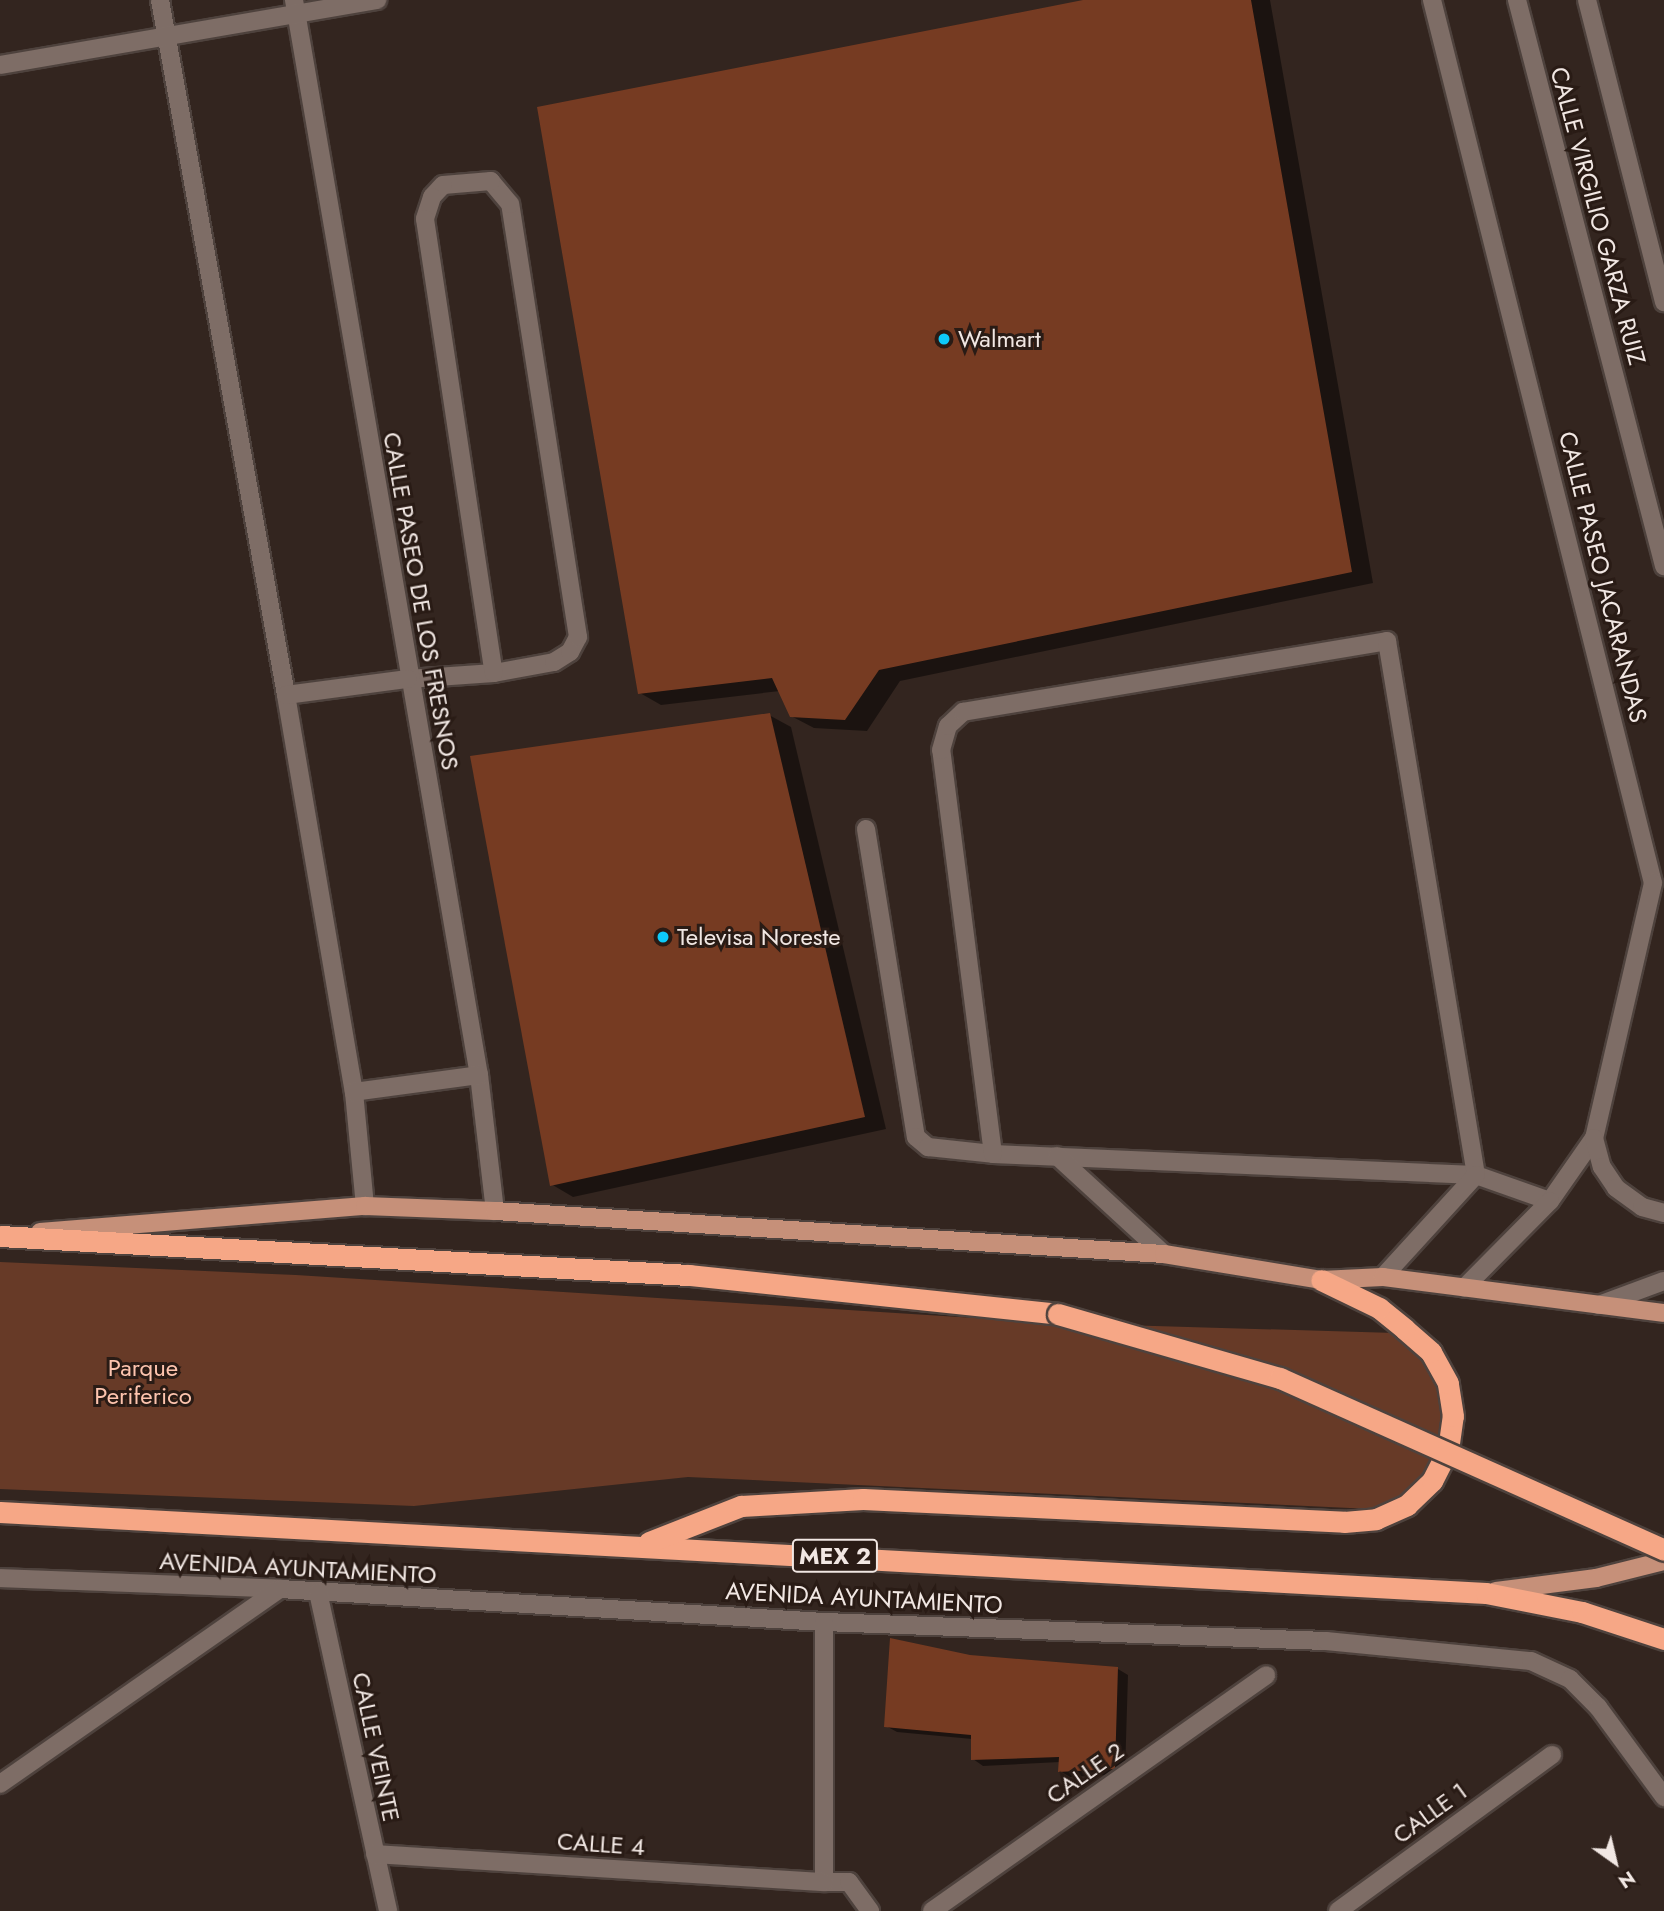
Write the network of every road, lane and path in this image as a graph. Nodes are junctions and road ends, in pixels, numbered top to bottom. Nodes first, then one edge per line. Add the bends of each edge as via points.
1 (160, 0) edge
2 (377, 0) edge
3 (1432, 0) edge
4 (1517, 0) edge
5 (1587, 0) edge
6 (296, 7) edge
7 (166, 38) junction
8 (0, 65) edge
9 (1664, 302) edge
10 (1664, 566) edge
11 (494, 673) junction
12 (408, 679) junction
13 (286, 695) junction
14 (866, 829) dead end
15 (479, 1075) junction
16 (354, 1092) junction
17 (1594, 1138) junction
18 (993, 1154) junction
19 (1057, 1156) junction
20 (1476, 1175) junction
21 (1550, 1201) junction
22 (365, 1206) junction
23 (495, 1211) junction
24 (1664, 1213) edge
25 (0, 1236) edge
26 (1164, 1254) junction
27 (1383, 1277) junction
28 (1321, 1280) junction
29 (1664, 1281) edge
30 (1464, 1288) junction
31 (1599, 1305) junction
32 (1664, 1314) edge
33 (0, 1512) edge
34 (640, 1546) junction
35 (1664, 1550) edge
36 (1664, 1561) edge
37 (0, 1578) edge
38 (280, 1589) junction
39 (318, 1592) junction
40 (1486, 1593) junction
41 (824, 1622) junction
42 (1664, 1639) edge
43 (1266, 1675) dead end
44 (1552, 1755) dead end
45 (0, 1784) edge
46 (1664, 1797) edge
47 (374, 1854) junction
48 (824, 1882) junction
49 (388, 1911) edge
50 (870, 1911) edge
51 (932, 1911) edge
52 (1338, 1911) edge

1 - 7 street
2 - 6 street
3 - 17 street, CALLE PASEO JACARANDAS via 1653,883
4 - 10 street, CALLE VIRGILIO GARZA RUIZ
5 - 9 street, CALLE VIRGILIO GARZA RUIZ
6 - 7 street
6 - 12 street, CALLE PASEO DE LOS FRESNOS
7 - 8 street
7 - 13 street
11 - 11 street via 554,662 570,652 578,637 510,204 491,181 443,185 432,197 425,219
11 - 12 street
12 - 13 street
12 - 15 street, CALLE PASEO DE LOS FRESNOS
13 - 16 street
14 - 18 street via 916,1137 928,1147
15 - 16 street
15 - 23 street, CALLE PASEO DE LOS FRESNOS
16 - 22 street
17 - 21 street, CALLE PASEO JACARANDAS
17 - 24 street via 1602,1167 1616,1188 1642,1207
18 - 19 street
18 - 20 street via 941,750 948,726 963,712 1387,641
19 - 20 street
19 - 26 street
20 - 21 street
20 - 27 street
21 - 30 street, CALLE PASEO JACARANDAS
22 - 23 main road
22 - 25 main road
23 - 26 main road
25 - 35 highway, bridge via 689,1275 1058,1314 1280,1378
26 - 28 main road
27 - 28 main road
27 - 30 main road
28 - 34 highway via 1378,1308 1405,1329 1431,1352 1448,1382 1453,1416 1448,1450 1432,1481 1408,1505 1376,1519 1344,1522 863,1499 741,1506
29 - 31 street
30 - 31 main road
31 - 32 main road
33 - 34 highway, MEX 2
34 - 40 highway, MEX 2
36 - 40 main road via 1596,1578
37 - 38 street, AVENIDA AYUNTAMIENTO
38 - 39 street, AVENIDA AYUNTAMIENTO
38 - 45 street
39 - 41 street, AVENIDA AYUNTAMIENTO
39 - 47 street, CALLE VEINTE
40 - 42 highway, MEX 2 via 1582,1612
41 - 46 street, AVENIDA AYUNTAMIENTO via 1326,1641 1531,1661 1570,1679 1598,1707
41 - 48 street
43 - 51 street, CALLE 2
44 - 52 street, CALLE 1
47 - 48 street, CALLE 4
47 - 49 street, CALLE VEINTE
48 - 50 street via 849,1882

